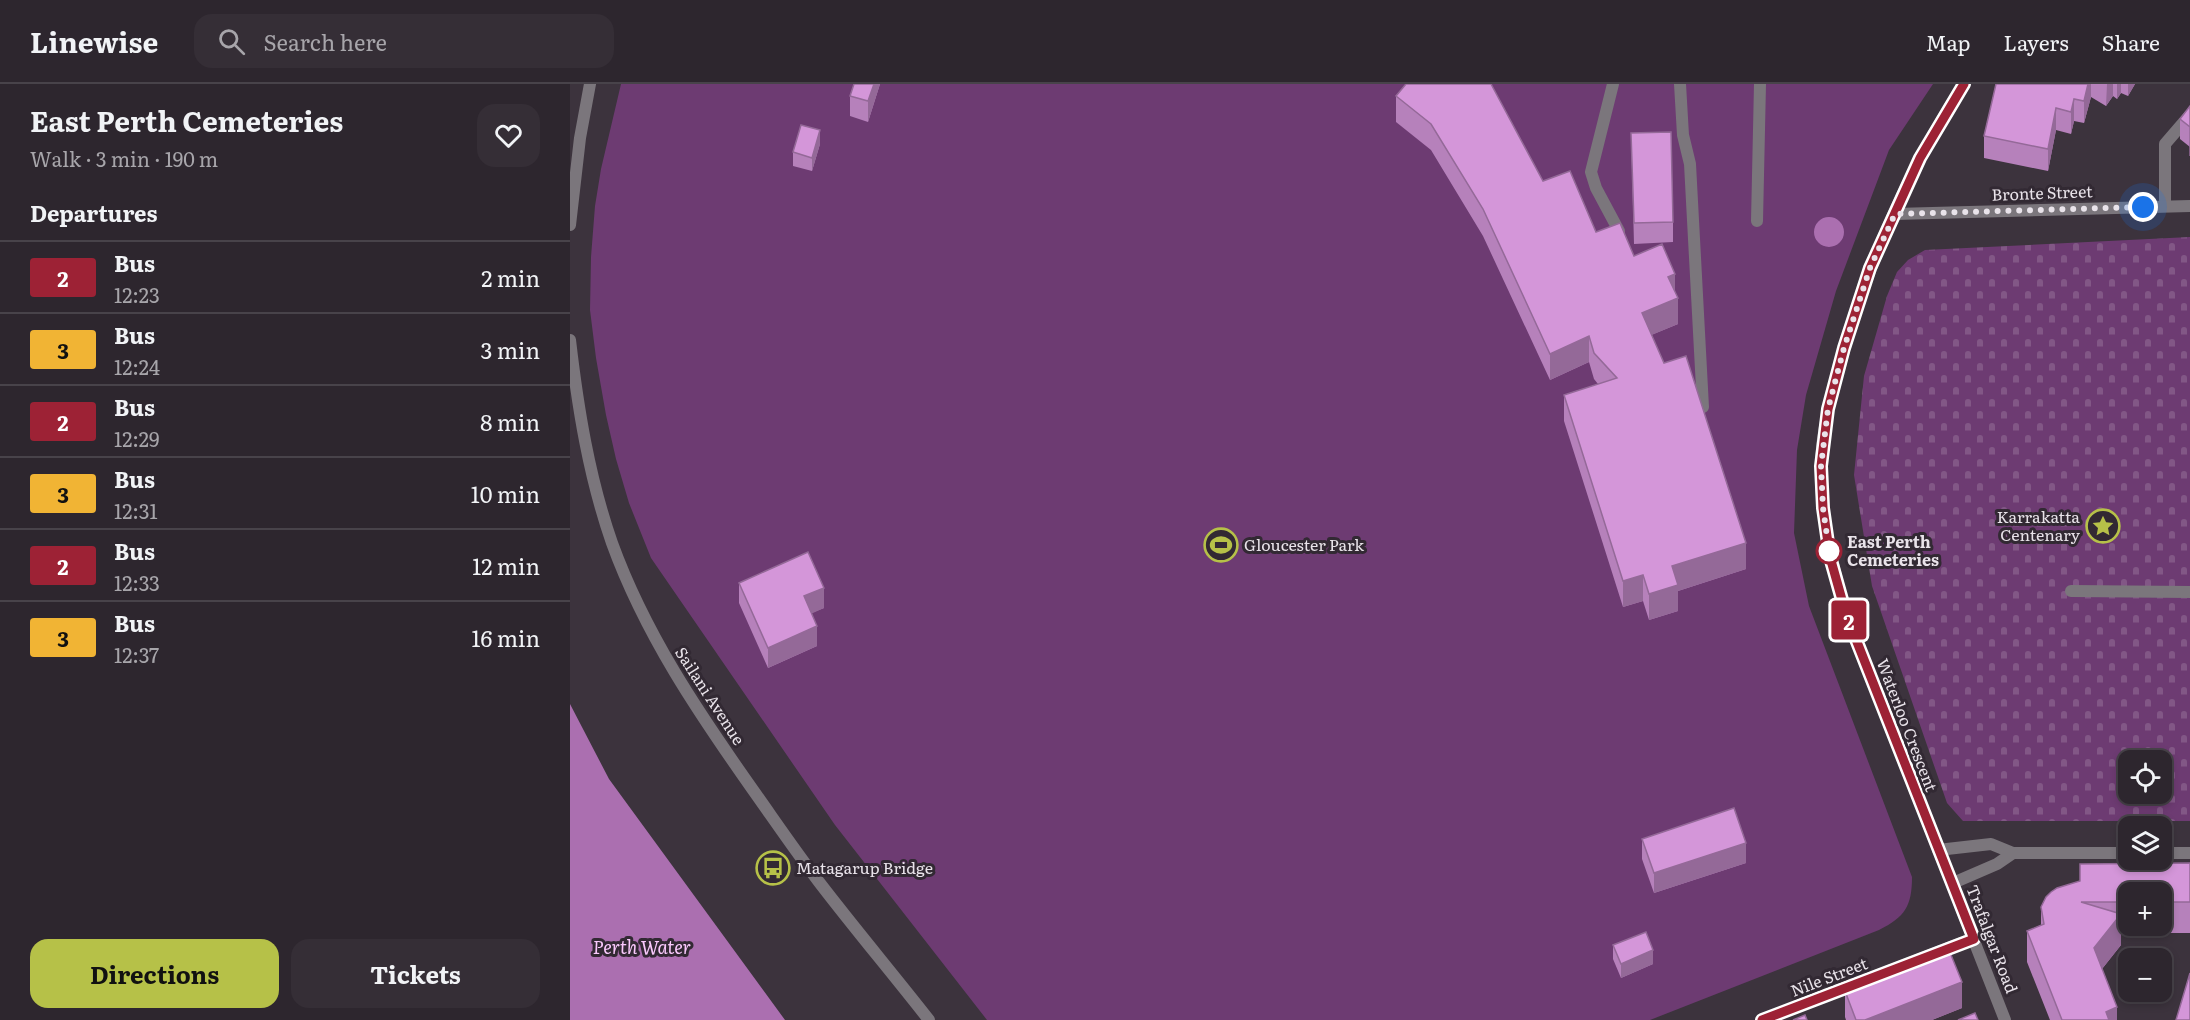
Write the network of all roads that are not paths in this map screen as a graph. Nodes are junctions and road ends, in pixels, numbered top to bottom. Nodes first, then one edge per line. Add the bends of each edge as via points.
1 (590, 84) edge
2 (1613, 84) edge
3 (1680, 84) edge
4 (1760, 84) edge
5 (1964, 84) edge
6 (2190, 115) edge
7 (2165, 206) junction
8 (2190, 206) edge
9 (1895, 214) junction
10 (1757, 221) dead end
11 (570, 225) edge
12 (1619, 231) edge
13 (570, 340) edge
14 (1703, 407) edge
15 (2071, 591) dead end
16 (2190, 592) edge
17 (1938, 850) junction
18 (2013, 853) junction
19 (2118, 853) edge
20 (2172, 853) edge
21 (2190, 853) edge
22 (1947, 869) joint
23 (1953, 883) junction
24 (1974, 939) junction
25 (929, 1020) edge
26 (1762, 1020) edge
27 (2005, 1020) edge

1 - 11 street via 579,138
2 - 12 street via 1591,172
3 - 14 street via 1683,135 1690,164
4 - 10 street
5 - 9 street, Waterloo Crescent via 1920,158
6 - 7 street via 2165,144
7 - 8 street, Bronte Street
7 - 9 street, Bronte Street
9 - 17 street, Waterloo Crescent via 1870,268 1828,409 1821,466 1823,508 1830,557 1846,614
13 - 25 street, Sailani Avenue via 592,475 626,578 661,651 713,734 818,881
15 - 16 street
17 - 18 street via 1991,844
17 - 22 street, Waterloo Crescent
18 - 19 street
18 - 23 street
20 - 21 street
22 - 23 street, Trafalgar Road
23 - 24 street, Trafalgar Road
24 - 26 street, Nile Street
24 - 27 street, Trafalgar Road

